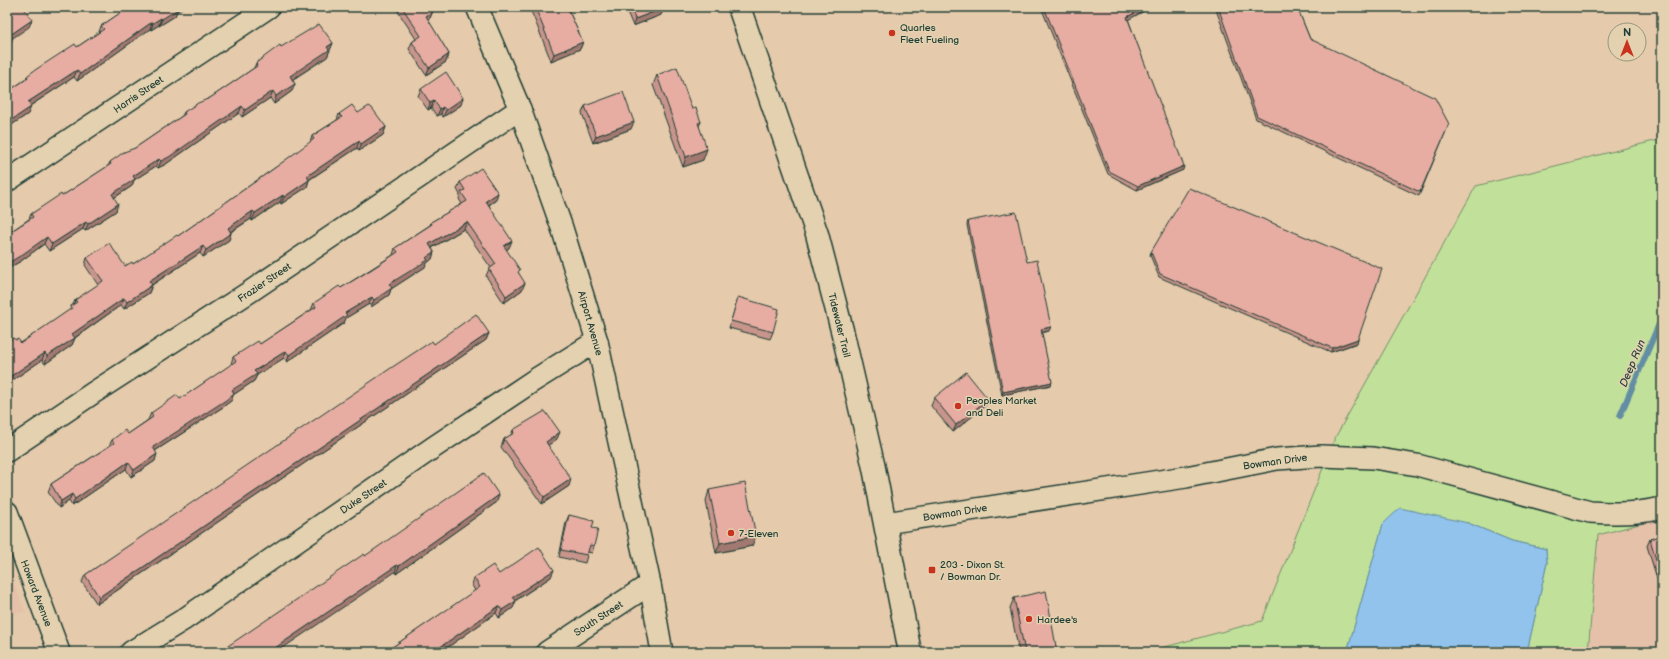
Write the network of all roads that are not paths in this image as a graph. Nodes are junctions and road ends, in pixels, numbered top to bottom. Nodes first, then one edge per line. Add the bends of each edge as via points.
1 (270, 7) edge
2 (477, 7) edge
3 (739, 7) edge
4 (520, 109) junction
5 (7, 181) edge
6 (597, 341) junction
7 (7, 451) edge
8 (1662, 508) edge
9 (7, 512) edge
10 (885, 523) junction
11 (650, 584) junction
12 (59, 652) edge
13 (131, 652) edge
14 (547, 652) edge
15 (662, 652) edge
16 (910, 652) edge

1 - 5 street, Harris Street
2 - 4 street, Airport Avenue
3 - 10 main road, Tidewater Trail via 817,234 843,334
4 - 6 street, Airport Avenue via 562,228
4 - 7 street, Frazier Street via 257,287
6 - 11 street, Airport Avenue
6 - 13 street, Duke Street via 533,381 183,620
8 - 10 street, Bowman Drive via 1619,514 1590,512 1417,464 1374,458 1321,456 1278,459 1186,477
9 - 12 street, Howard Avenue
10 - 16 main road, Tidewater Trail
11 - 14 street, South Street
11 - 15 street, Airport Avenue

